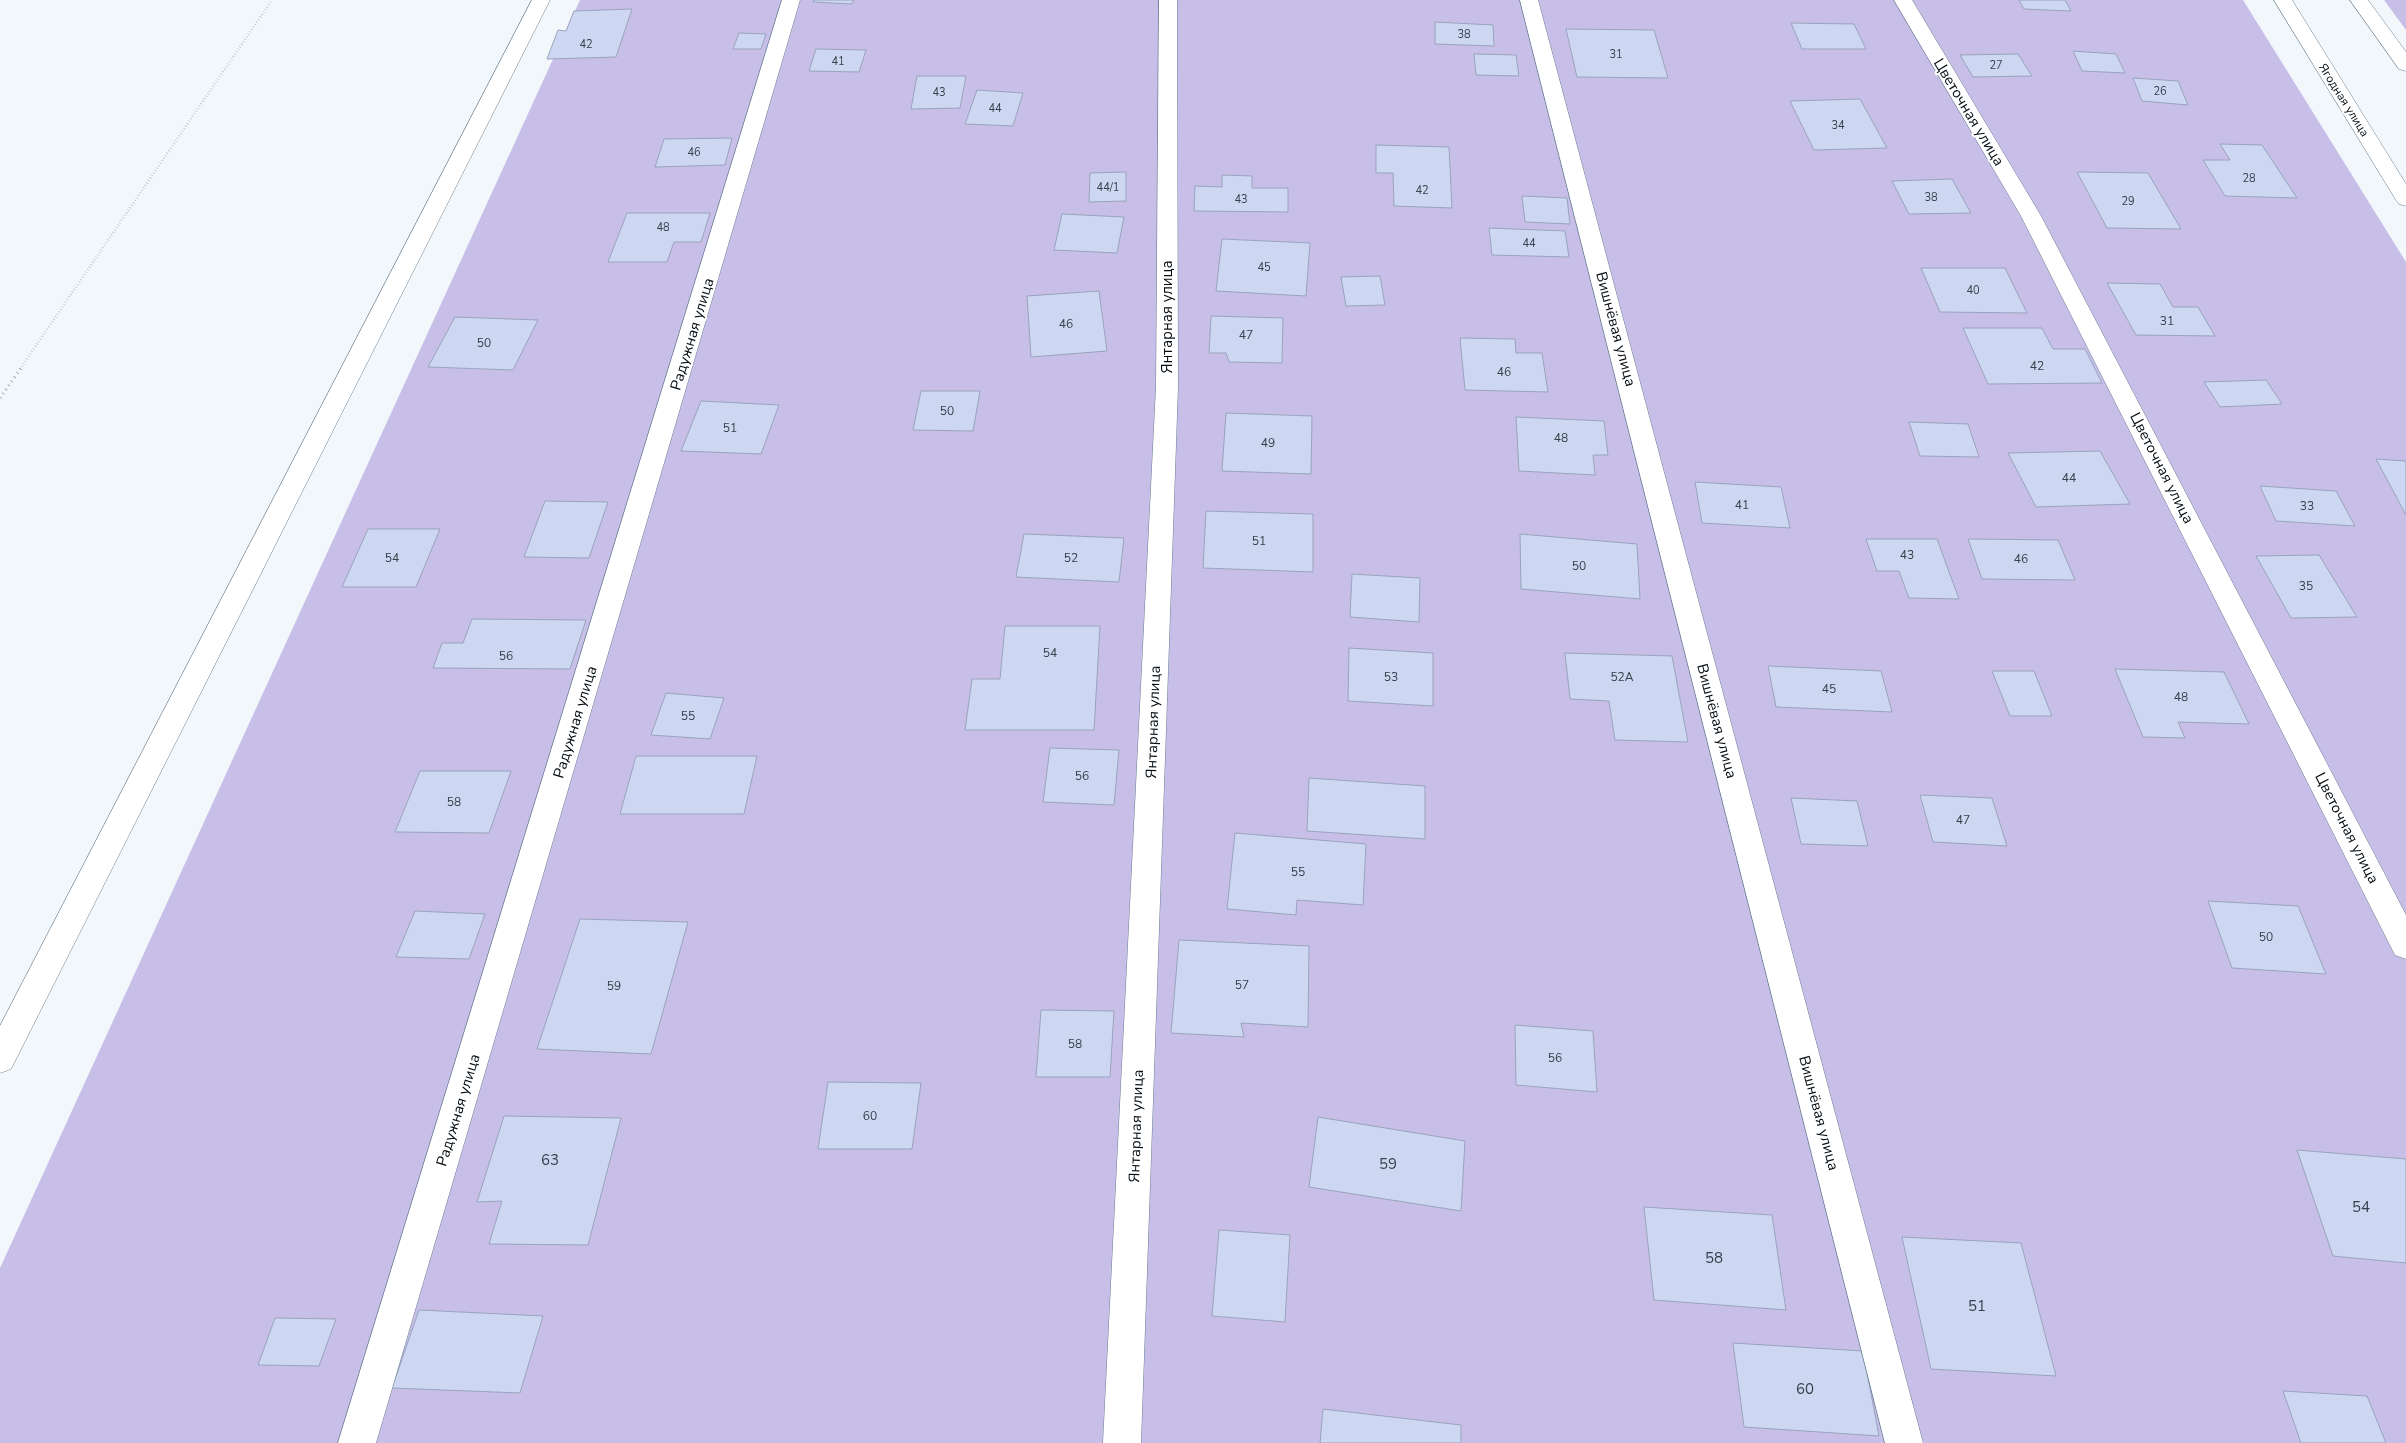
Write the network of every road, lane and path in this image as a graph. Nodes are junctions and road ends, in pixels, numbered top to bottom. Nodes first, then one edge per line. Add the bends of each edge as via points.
1 (272, 0) edge
2 (541, 0) edge
3 (791, 0) edge
4 (1168, 0) edge
5 (1529, 0) edge
6 (1903, 0) edge
7 (2283, 0) edge
8 (2359, 0) edge
9 (2406, 66) edge
10 (2406, 200) edge
11 (0, 398) edge
12 (2406, 945) edge
13 (0, 1058) edge
14 (357, 1443) edge
15 (1122, 1443) edge
16 (1904, 1443) edge

1 - 11 path
2 - 13 street
3 - 14 street, Радужная улица
4 - 15 street, Янтарная улица via 1167,388
5 - 16 street, Вишнёвая улица
6 - 12 street, Цветочная улица via 2031,216
7 - 10 street, Ягодная улица
8 - 9 street

